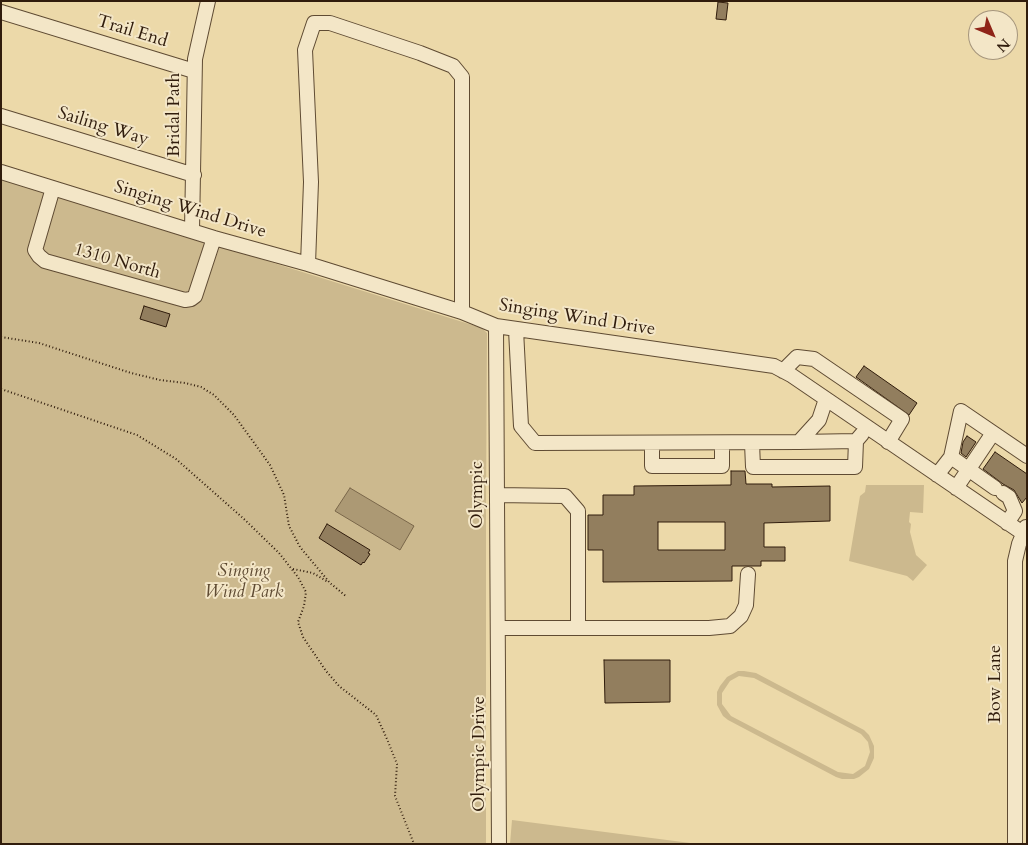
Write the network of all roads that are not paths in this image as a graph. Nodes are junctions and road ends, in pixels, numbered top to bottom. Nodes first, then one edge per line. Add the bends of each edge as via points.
1 (208, 1) edge
2 (1, 12) edge
3 (194, 71) junction
4 (1, 116) edge
5 (1, 172) edge
6 (194, 175) junction
7 (53, 188) junction
8 (192, 230) junction
9 (214, 238) junction
10 (308, 264) junction
11 (462, 312) junction
12 (496, 326) junction
13 (516, 330) junction
14 (784, 371) junction
15 (826, 399) junction
16 (868, 428) junction
17 (993, 433) junction
18 (752, 442) junction
19 (799, 442) junction
20 (856, 442) junction
21 (888, 442) junction
22 (652, 443) junction
23 (722, 443) junction
24 (1027, 456) edge
25 (951, 457) junction
26 (968, 469) junction
27 (937, 475) junction
28 (956, 488) junction
29 (497, 495) junction
30 (1007, 523) junction
31 (1026, 532) edge
32 (748, 574) dead end
33 (498, 628) junction
34 (578, 628) junction
35 (498, 665) joint
36 (499, 844) edge
37 (1015, 844) edge

1 - 3 street, Bridal Path
2 - 3 street, Trail End
3 - 6 street, Bridal Path
4 - 6 street, Sailing Way
5 - 7 street, Singing Wind Drive
6 - 8 street, Bridal Path
7 - 8 street, Singing Wind Drive
7 - 9 street, 1310 North via 36,250 38,256 45,260 185,300 195,296
8 - 9 street, Singing Wind Drive
9 - 10 street, Singing Wind Drive
10 - 11 street, Singing Wind Drive
10 - 11 street via 312,182 305,50 314,23 330,23 452,66 462,78
11 - 12 street, Singing Wind Drive
12 - 13 street, Singing Wind Drive
12 - 29 street, Olympic
13 - 14 street, Singing Wind Drive via 774,366
13 - 22 street via 521,426 535,443
14 - 15 street, Singing Wind Drive
14 - 21 street via 797,358 814,359 902,419
15 - 16 street, Singing Wind Drive
15 - 19 street via 819,420
16 - 20 street
16 - 21 street, Singing Wind Drive
17 - 24 street
17 - 25 street via 961,411
17 - 26 street
18 - 19 street
18 - 20 street via 753,467 855,467
18 - 23 street
19 - 20 street
21 - 27 street, Singing Wind Drive
22 - 23 street
22 - 23 street via 652,466 722,466
25 - 26 street
25 - 27 street
26 - 28 street
26 - 30 street via 1009,497 1015,511
27 - 28 street, Singing Wind Drive
28 - 30 street, Singing Wind Drive
29 - 33 street, Olympic
29 - 34 street via 565,496 578,512
30 - 31 street, Singing Wind Drive
31 - 37 street, Bow Lane via 1015,560
32 - 34 street via 746,605 741,616 730,626
33 - 34 street
33 - 35 street, Olympic
35 - 36 street, Olympic Drive

